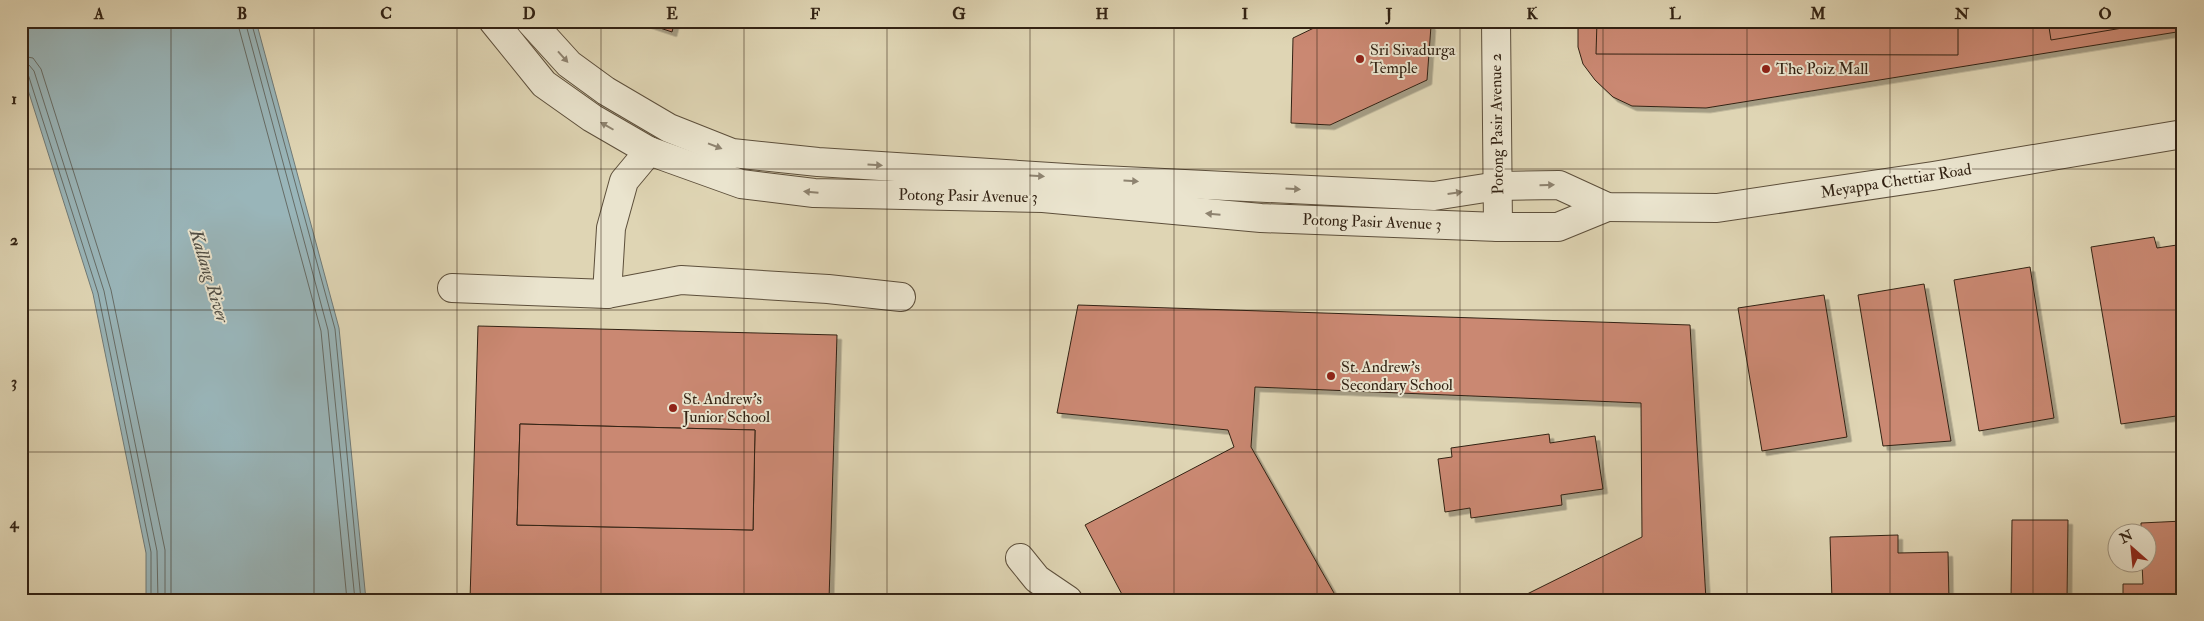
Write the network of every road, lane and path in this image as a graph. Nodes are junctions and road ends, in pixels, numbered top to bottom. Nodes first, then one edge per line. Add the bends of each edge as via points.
1 (493, 21) edge
2 (530, 21) edge
3 (1496, 21) edge
4 (2183, 134) edge
5 (649, 151) junction
6 (1498, 186) junction
7 (1607, 207) junction
8 (1498, 227) junction
9 (452, 288) dead end
10 (607, 294) junction
11 (901, 297) dead end
12 (1020, 558) dead end
13 (1068, 600) edge

5 -> 1 street, Potong Pasir Avenue 3 via 592,118 544,84
2 -> 6 street, Potong Pasir Avenue 3 via 569,64 606,91 669,128 732,152 818,162 1026,176 1425,195
3 - 6 street, Potong Pasir Avenue 2
4 - 7 street, Meyappa Chettiar Road via 1717,208
8 -> 5 street, Potong Pasir Avenue 3 via 1261,218 1043,198 814,193 741,184
5 - 10 street via 624,181 611,228
6 -> 7 street, Meyappa Chettiar Road via 1559,185
6 - 8 street, Potong Pasir Avenue 2
7 - 8 street, Meyappa Chettiar Road via 1558,227
9 - 10 street
10 - 11 street via 681,280
12 - 13 street via 1037,579

